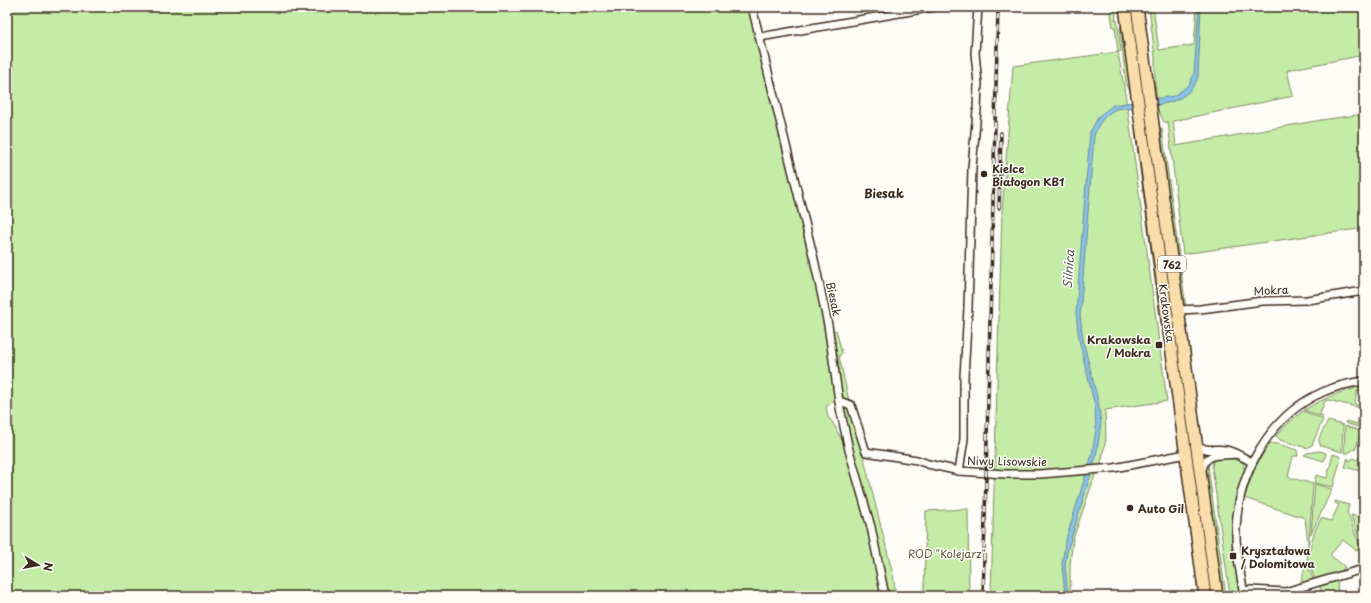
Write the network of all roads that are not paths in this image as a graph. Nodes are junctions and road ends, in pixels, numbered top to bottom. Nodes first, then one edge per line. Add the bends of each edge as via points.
1 (752, 7) edge
2 (934, 7) edge
3 (978, 7) edge
4 (1125, 7) edge
5 (1137, 7) edge
6 (760, 37) junction
7 (1364, 292) edge
8 (1178, 310) junction
9 (1364, 381) edge
10 (840, 401) junction
11 (1196, 444) junction
12 (1186, 454) junction
13 (1236, 454) junction
14 (1252, 462) junction
15 (959, 471) junction
16 (1201, 474) junction
17 (1364, 570) edge
18 (1243, 594) edge
19 (885, 596) edge
20 (1205, 596) edge
21 (1217, 596) edge

1 - 6 street, Biesak
2 - 6 street
3 - 15 street via 975,53 978,84 972,168 964,439
4 - 12 main road, Krakowska / 762
5 - 8 main road, Krakowska / 762
6 - 10 street, Biesak via 817,272
7 - 8 street, Mokra via 1307,300 1263,301
8 - 11 main road, Krakowska / 762
9 - 14 street via 1322,392 1302,403 1279,423
10 - 15 street, Niwy Lisowskie via 851,405 866,452 917,460
10 - 19 street, Biesak via 849,450 871,527
11 - 13 street via 1203,449 1226,450
11 - 16 main road, Krakowska / 762
12 - 15 street, Niwy Lisowskie via 1086,471 1005,474
12 - 20 main road, Krakowska / 762
13 - 14 street
13 - 16 street via 1209,457 1203,464
14 - 18 street via 1242,489 1236,520
16 - 21 main road, Krakowska / 762
17 - 18 street via 1285,592 1251,590

